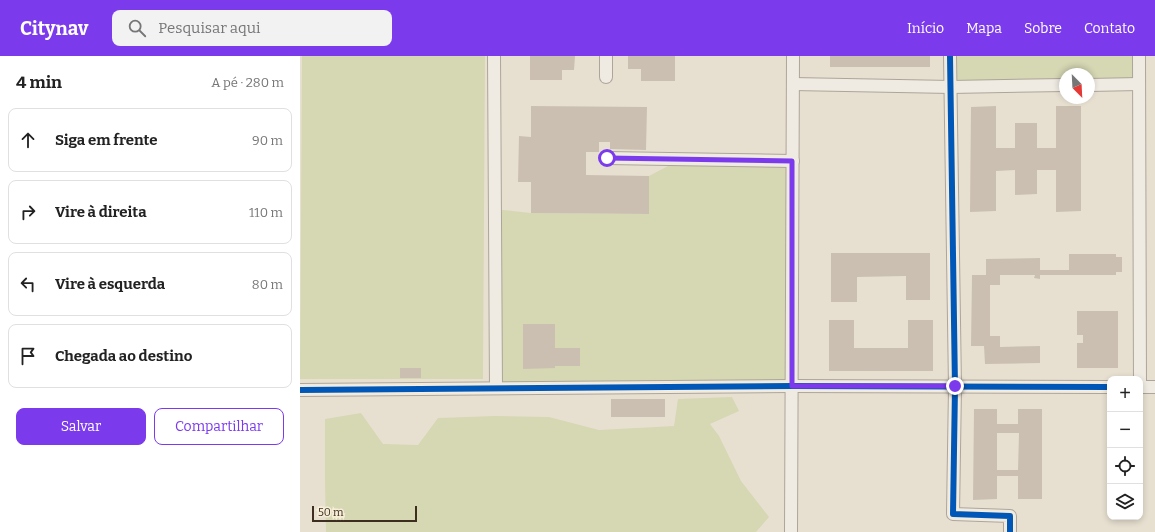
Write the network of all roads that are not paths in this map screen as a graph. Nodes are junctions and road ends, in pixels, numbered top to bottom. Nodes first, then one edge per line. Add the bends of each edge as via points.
1 (494, 56) edge
2 (606, 56) edge
3 (793, 56) edge
4 (950, 56) edge
5 (1139, 56) edge
6 (606, 77) dead end
7 (793, 84) junction
8 (1139, 84) junction
9 (1095, 85) edge
10 (1059, 86) edge
11 (951, 87) junction
12 (607, 158) dead end
13 (792, 161) junction
14 (1140, 376) edge
15 (792, 386) junction
16 (955, 386) junction
17 (1107, 387) edge
18 (1143, 387) edge
19 (1155, 387) edge
20 (496, 388) junction
21 (300, 390) edge
22 (791, 532) edge
23 (1010, 532) edge

1 - 20 street
2 - 6 street
3 - 7 street
4 - 11 street
5 - 8 street
7 - 11 street
7 - 13 street
8 - 9 street
8 - 14 street
10 - 11 street
11 - 16 street
12 - 13 street
13 - 15 street
15 - 16 street
15 - 20 street
15 - 22 street
16 - 17 street
16 - 23 street via 953,514 1010,516
18 - 19 street
20 - 21 street

